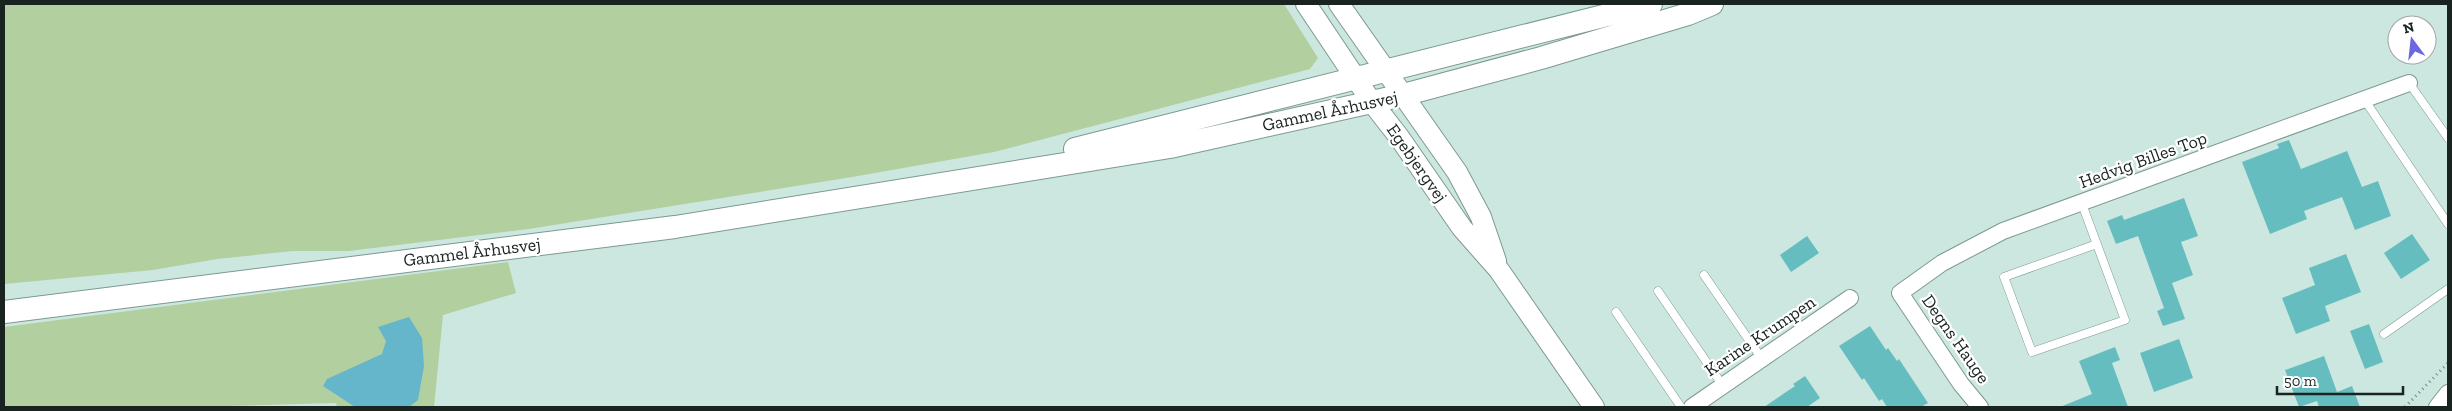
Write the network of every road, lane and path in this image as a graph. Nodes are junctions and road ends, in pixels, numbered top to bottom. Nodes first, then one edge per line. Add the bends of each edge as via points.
1 (1306, 4) edge
2 (1339, 4) edge
3 (1651, 4) edge
4 (1712, 4) edge
5 (1387, 72) junction
6 (1356, 79) junction
7 (2409, 82) joint
8 (1403, 95) junction
9 (2364, 99) junction
10 (1371, 101) junction
11 (2448, 138) edge
12 (939, 183) junction
13 (2082, 204) junction
14 (2448, 224) edge
15 (2097, 244) junction
16 (1499, 270) junction
17 (1704, 275) dead end
18 (2448, 289) edge
19 (1658, 291) dead end
20 (1900, 293) joint
21 (1850, 298) dead end
22 (4, 312) edge
23 (1616, 312) dead end
24 (2384, 334) dead end
25 (1762, 359) junction
26 (2448, 363) edge
27 (1723, 386) junction
28 (2448, 393) edge
29 (1594, 407) edge
30 (1681, 407) edge
31 (1692, 407) edge
32 (1980, 407) edge
33 (2405, 407) edge
34 (2437, 407) edge

1 - 6 street, Egebjergvej
2 - 5 street, Egebjergvej
3 - 5 main road, Gammel Århusvej
4 - 8 main road, Gammel Århusvej via 1559,52
5 - 6 main road, Gammel Århusvej
5 - 8 street, Egebjergvej
6 - 10 street, Egebjergvej
6 - 12 main road, Gammel Århusvej
7 - 9 street, Hedvig Billes Top
7 - 11 lane
8 - 10 main road, Gammel Århusvej
8 - 16 street, Egebjergvej via 1457,172 1480,217
9 - 13 street, Hedvig Billes Top
9 - 14 lane
10 - 12 main road, Gammel Århusvej via 1170,147
10 - 16 street, Egebjergvej via 1462,228
12 - 22 main road, Gammel Århusvej via 675,227
13 - 15 lane
13 - 20 street, Hedvig Billes Top via 2003,231 1942,263
15 - 15 lane via 2004,277 2032,352 2125,320
16 - 29 street, Egebjergvej
17 - 25 lane
18 - 24 lane
19 - 27 lane
20 - 32 street, Degns Hauge
21 - 25 street, Karine Krumpen
23 - 30 lane
25 - 27 street, Karine Krumpen
26 - 33 path
27 - 31 street, Karine Krumpen
28 - 34 street

